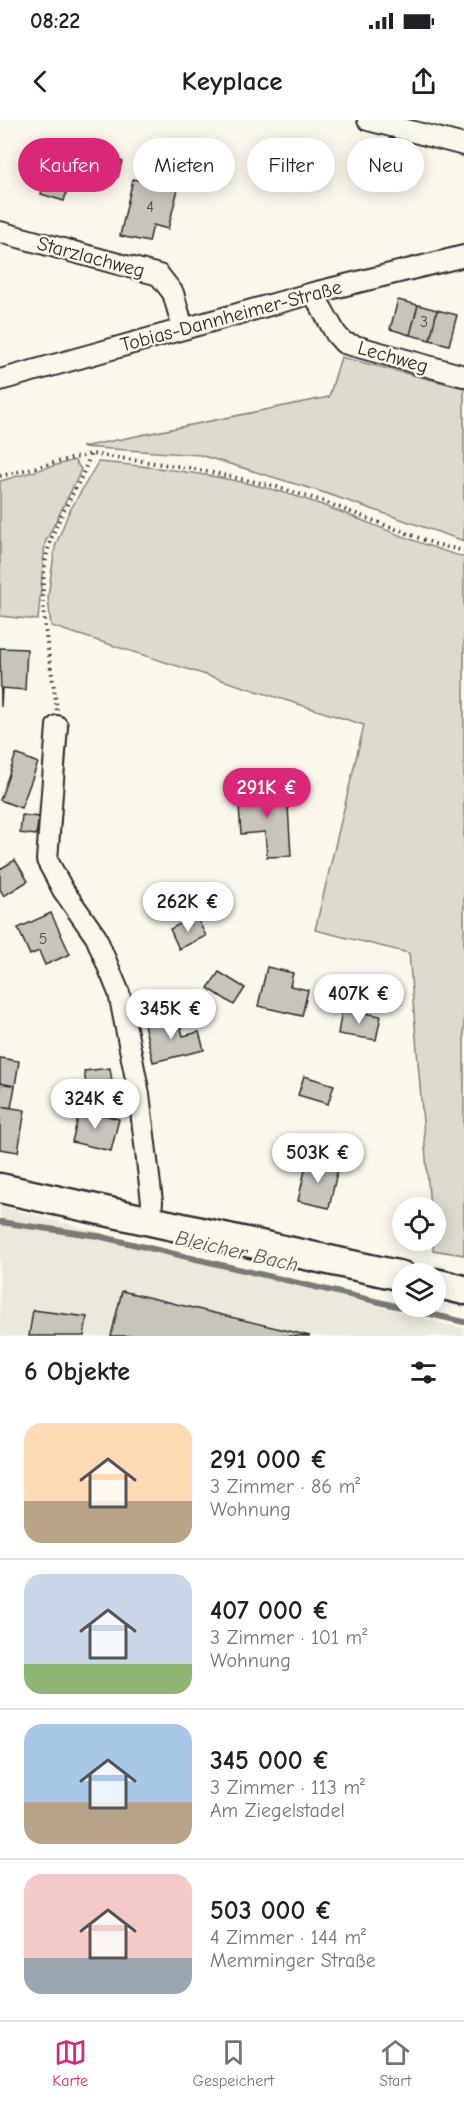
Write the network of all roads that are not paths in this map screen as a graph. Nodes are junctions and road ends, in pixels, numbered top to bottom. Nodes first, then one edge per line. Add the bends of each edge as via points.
1 (368, 120) edge
2 (464, 145) edge
3 (0, 231) edge
4 (464, 256) edge
5 (314, 293) junction
6 (183, 328) junction
7 (464, 376) edge
8 (0, 380) edge
9 (57, 726) road end
10 (0, 1188) edge
11 (150, 1220) junction
12 (392, 1274) edge
13 (446, 1286) edge
14 (464, 1290) edge

1 - 2 street
3 - 6 street, Starzlachweg via 159,275 173,293
4 - 5 street, Tobias-Dannheimer-Straße
5 - 6 street, Tobias-Dannheimer-Straße
5 - 7 street, Lechweg via 344,342
6 - 8 street, Tobias-Dannheimer-Straße
9 - 11 street via 47,860 96,937 119,993 139,1094 152,1202
10 - 11 main road
11 - 12 main road
13 - 14 main road

